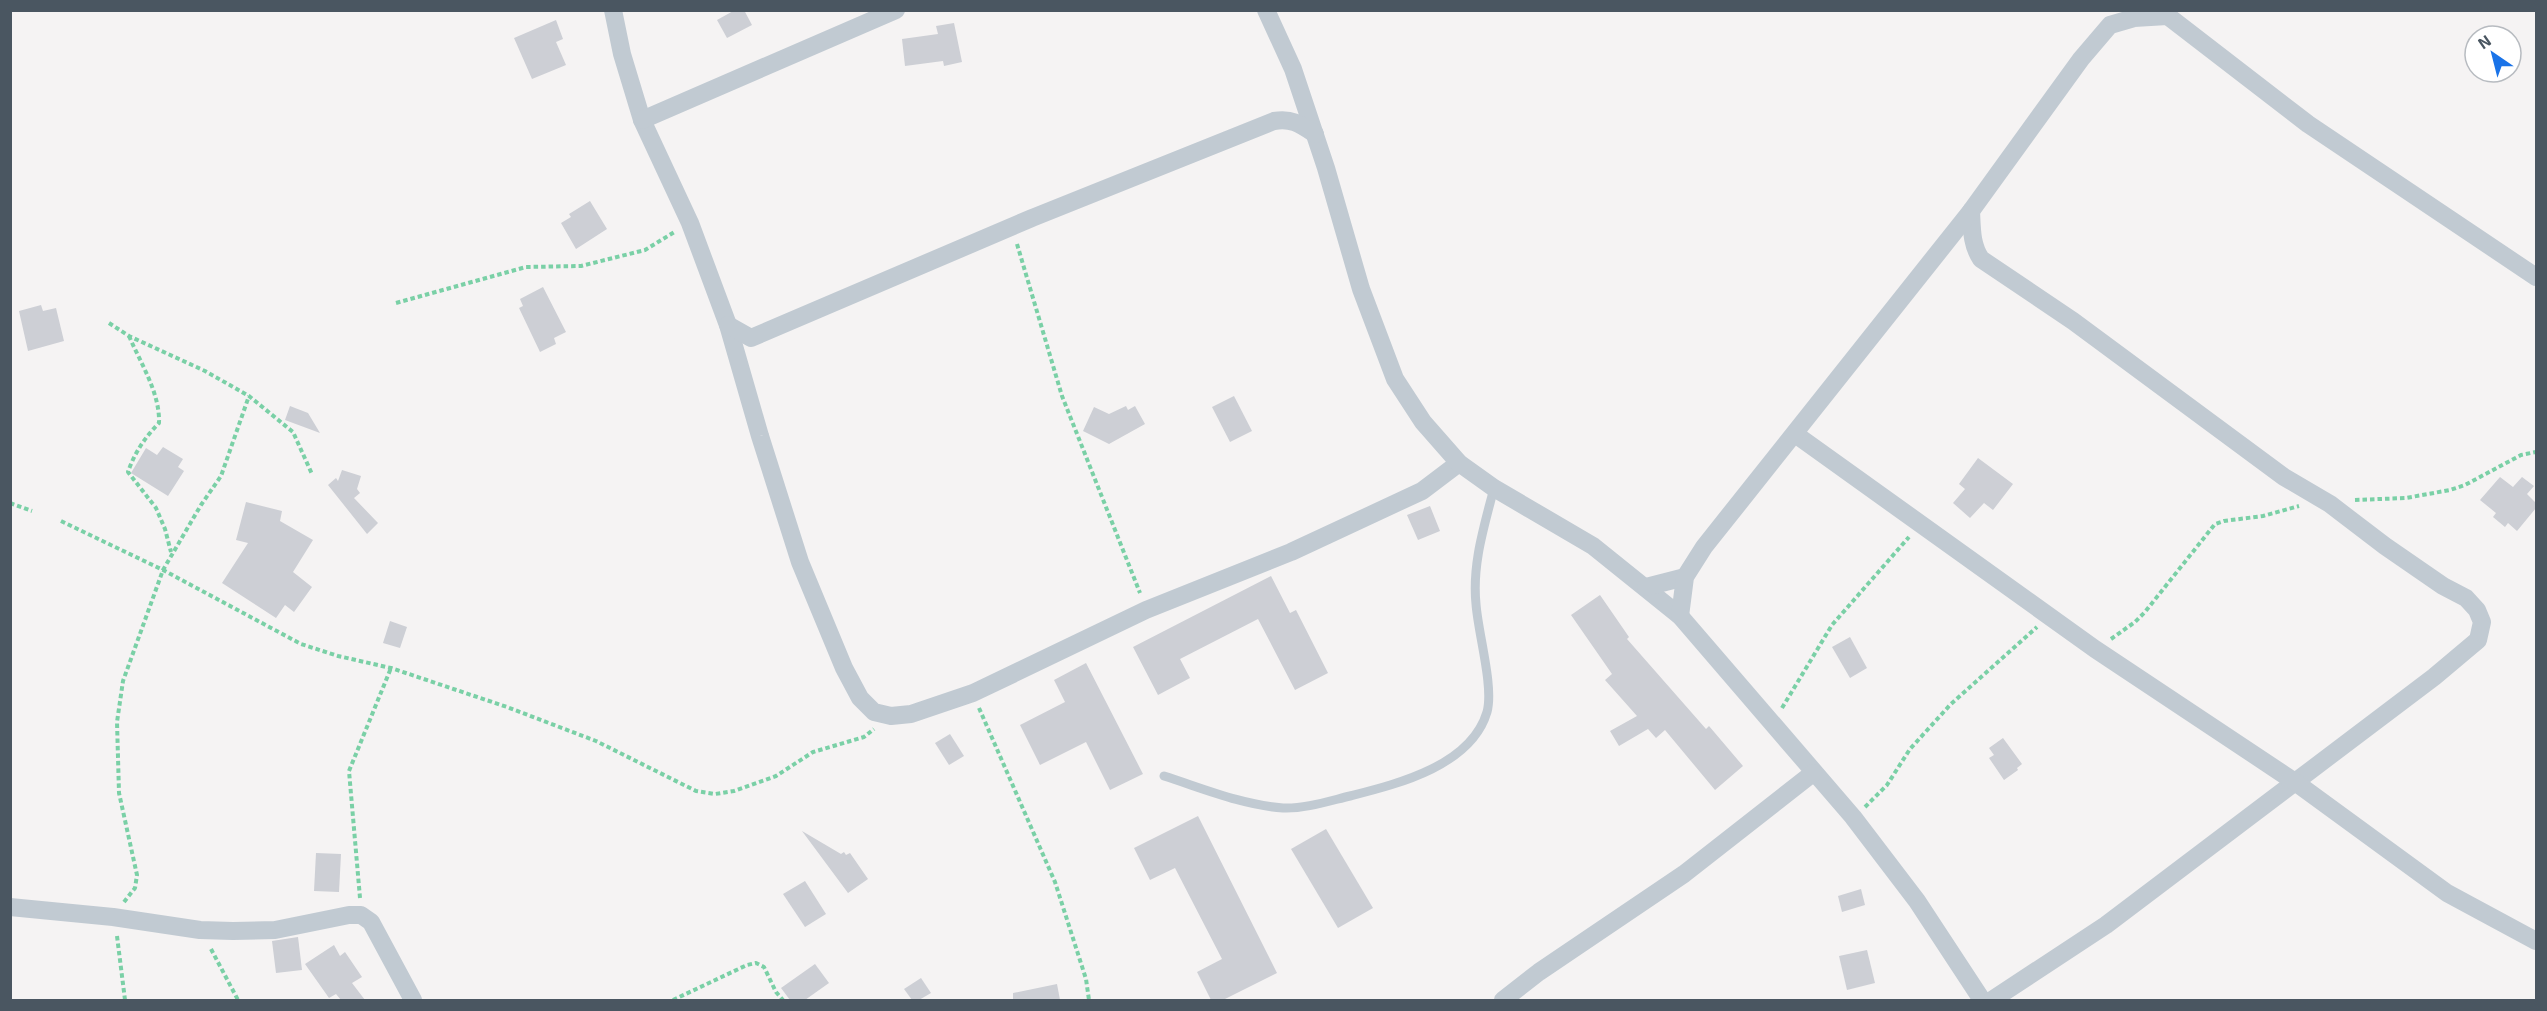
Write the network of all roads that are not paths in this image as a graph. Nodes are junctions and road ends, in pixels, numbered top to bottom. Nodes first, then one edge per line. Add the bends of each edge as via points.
1 (613, 10) edge
2 (896, 10) edge
3 (1266, 10) edge
4 (2164, 13) edge
5 (2110, 18) edge
6 (642, 120) junction
7 (1315, 134) junction
8 (1971, 210) junction
9 (2536, 278) edge
10 (728, 325) junction
11 (1795, 434) junction
12 (1459, 464) junction
13 (1494, 488) junction
14 (1685, 577) junction
15 (1646, 587) junction
16 (1680, 616) junction
17 (1813, 773) junction
18 (1164, 776) dead end
19 (2295, 782) junction
20 (10, 907) edge
21 (2536, 940) edge
22 (413, 1000) edge
23 (1503, 1000) edge
24 (1982, 1000) edge
25 (1992, 1000) edge

1 - 6 street
2 - 6 street
3 - 7 street via 1293,69
4 - 5 street
4 - 9 street via 2308,124
5 - 8 street
6 - 10 street via 690,223
7 - 10 street via 1295,121 1275,122 1011,226 751,338
7 - 12 street via 1361,289 1395,380 1423,422
8 - 11 street
8 - 19 street via 1972,239 1981,259 2073,321 2284,477 2326,501 2385,546 2466,598 2477,610 2482,622 2478,640
10 - 12 street via 800,562 844,668 860,698 874,712 891,716 911,714 973,693 1146,610 1291,552 1422,491
11 - 14 street via 1704,547
11 - 19 street via 2095,649
12 - 13 street
13 - 15 street via 1593,546
13 - 18 lane via 1476,558 1475,602 1490,693 1477,731 1455,755 1426,773 1381,788 1324,803 1284,808 1247,802
14 - 15 street
14 - 16 street
15 - 16 street
16 - 17 street
17 - 23 street via 1684,874
17 - 24 street via 1853,817 1917,901
19 - 21 street via 2447,893
19 - 25 street via 2106,926
20 - 22 street via 200,930 275,930 361,915 371,922

